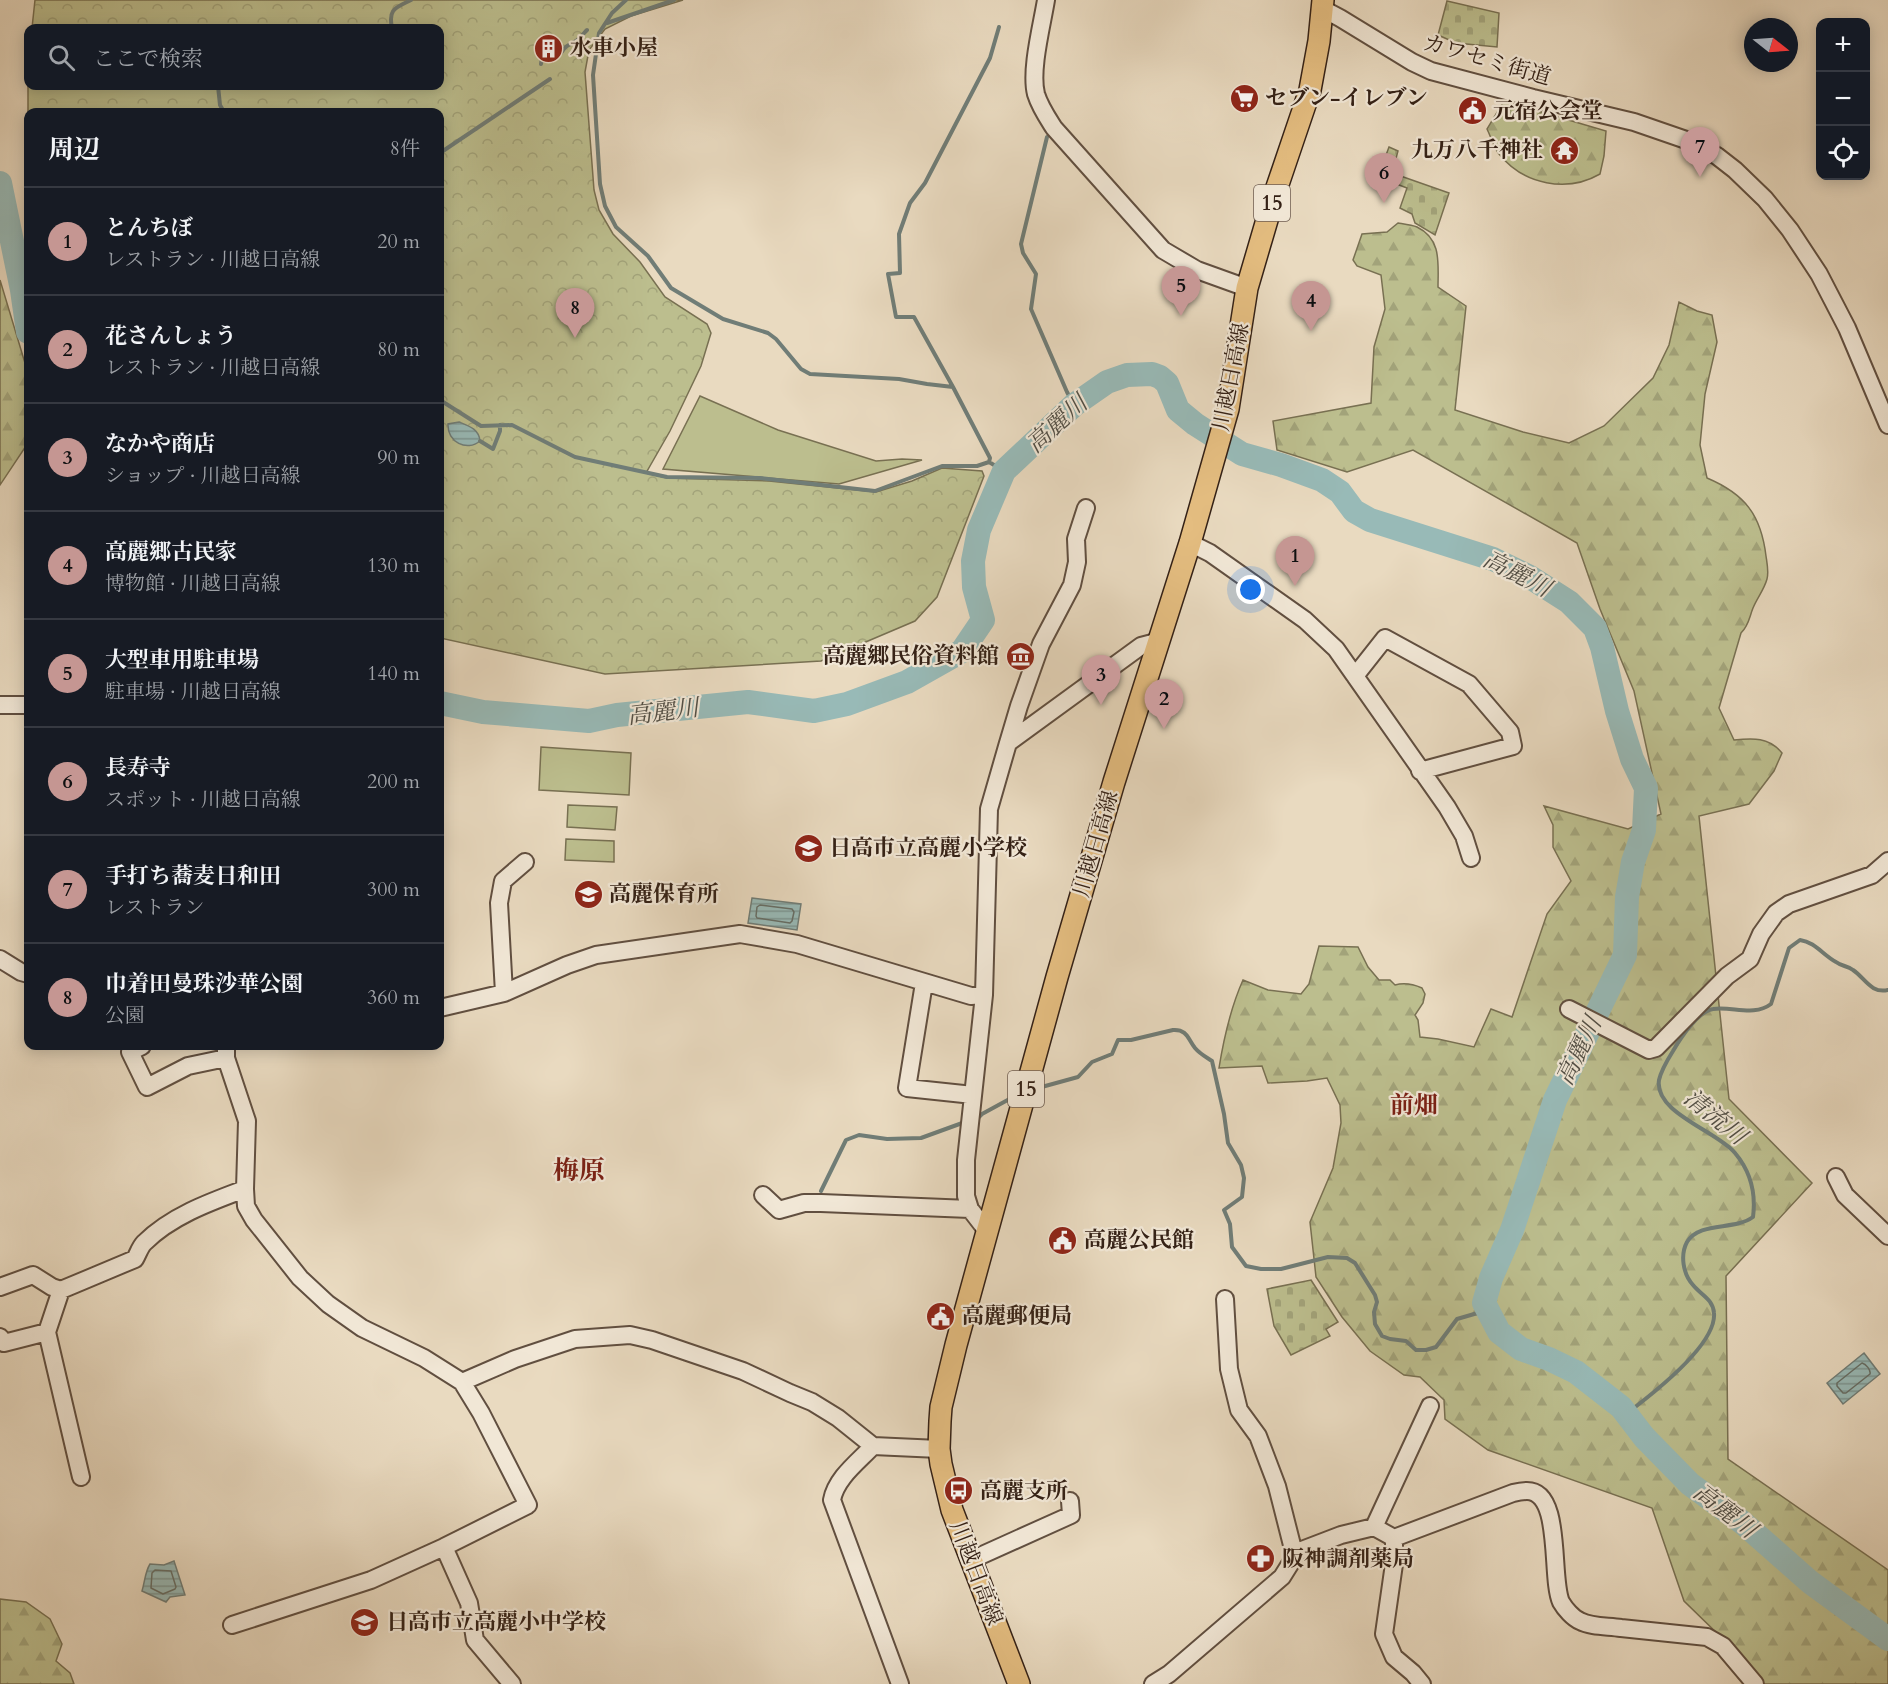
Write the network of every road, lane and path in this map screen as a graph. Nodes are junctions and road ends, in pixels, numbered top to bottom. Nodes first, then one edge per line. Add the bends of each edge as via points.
1 (1046, 0) edge
2 (1323, 5) edge
3 (1247, 288) junction
4 (1888, 424) edge
5 (1086, 508) dead end
6 (1190, 543) junction
7 (1160, 641) junction
8 (1355, 676) junction
9 (0, 705) edge
10 (24, 705) edge
11 (1008, 743) junction
12 (1420, 771) junction
13 (1471, 858) dead end
14 (1888, 861) edge
15 (525, 862) dead end
16 (1, 962) edge
17 (24, 973) edge
18 (924, 983) junction
19 (504, 993) junction
20 (984, 995) junction
21 (444, 1007) edge
22 (1569, 1009) dead end
23 (134, 1050) edge
24 (226, 1052) edge
25 (973, 1095) junction
26 (1836, 1177) dead end
27 (245, 1189) junction
28 (762, 1195) dead end
29 (970, 1209) junction
30 (987, 1231) junction
31 (1888, 1236) edge
32 (0, 1287) edge
33 (62, 1290) junction
34 (1225, 1299) dead end
35 (47, 1332) junction
36 (0, 1337) edge
37 (462, 1382) junction
38 (1430, 1406) dead end
39 (873, 1446) junction
40 (939, 1449) junction
41 (81, 1477) dead end
42 (1070, 1501) dead end
43 (1374, 1527) junction
44 (1394, 1538) junction
45 (444, 1547) junction
46 (1294, 1553) junction
47 (971, 1560) junction
48 (232, 1625) dead end
49 (1172, 1679) edge
50 (512, 1684) edge
51 (900, 1684) edge
52 (1019, 1684) edge
53 (1153, 1684) edge
54 (1422, 1684) edge
55 (1755, 1684) edge

1 - 3 street via 1036,58 1036,92 1054,128 1162,250 1197,270
2 - 3 main road, 川越日高線 / 15 via 1310,90
2 - 4 street, カワセミ街道 via 1412,63 1431,71 1634,122 1692,142 1717,156 1765,199 1819,274
3 - 6 main road, 川越日高線 / 15 via 1228,409
5 - 11 street via 1076,539 1072,585 1041,644
6 - 7 main road, 川越日高線 / 15
6 - 8 street via 1305,620 1336,649
7 - 11 street via 1141,646
7 - 30 main road, 川越日高線 / 15 via 1114,782
8 - 12 street
8 - 12 street via 1385,638 1469,684 1510,732 1513,746
9 - 10 street
11 - 20 street via 988,809
12 - 13 street via 1447,807 1464,836
14 - 22 street via 1872,875 1781,909 1761,934 1750,959 1727,976 1656,1048 1649,1050
15 - 19 street via 503,881 499,903
16 - 17 street
18 - 19 street via 797,944 740,934 596,955
18 - 20 street via 971,996
18 - 25 street via 907,1088
19 - 21 street
20 - 25 street
23 - 24 street via 130,1052 147,1087
24 - 27 street via 247,1121
25 - 29 street via 966,1160
26 - 31 street via 1845,1195
27 - 33 street via 171,1222 143,1244 135,1259
27 - 37 street via 246,1206 254,1220 300,1278 328,1304 362,1328 424,1358
28 - 29 street via 778,1210 804,1203
29 - 30 street
30 - 40 main road, 川越日高線 / 15 via 941,1407
32 - 33 street via 33,1275
33 - 35 street
34 - 46 street via 1229,1369 1239,1410 1258,1436 1277,1486
35 - 36 street via 4,1343
35 - 41 street
37 - 39 street via 575,1340 630,1335 753,1375 812,1402
37 - 45 street via 528,1506
38 - 43 street
39 - 40 street
39 - 51 street via 840,1480 832,1500
40 - 47 main road, 川越日高線 / 15 via 952,1510
42 - 47 street via 1071,1515
43 - 44 street
43 - 46 street
44 - 54 street via 1384,1634 1394,1657
44 - 55 street via 1529,1490 1546,1503 1557,1586 1570,1614 1581,1622 1600,1626 1707,1637 1723,1646
45 - 48 street via 371,1581
45 - 50 street via 469,1603 475,1640
46 - 49 street via 1282,1577
47 - 52 main road, 川越日高線 / 15
49 - 53 street

